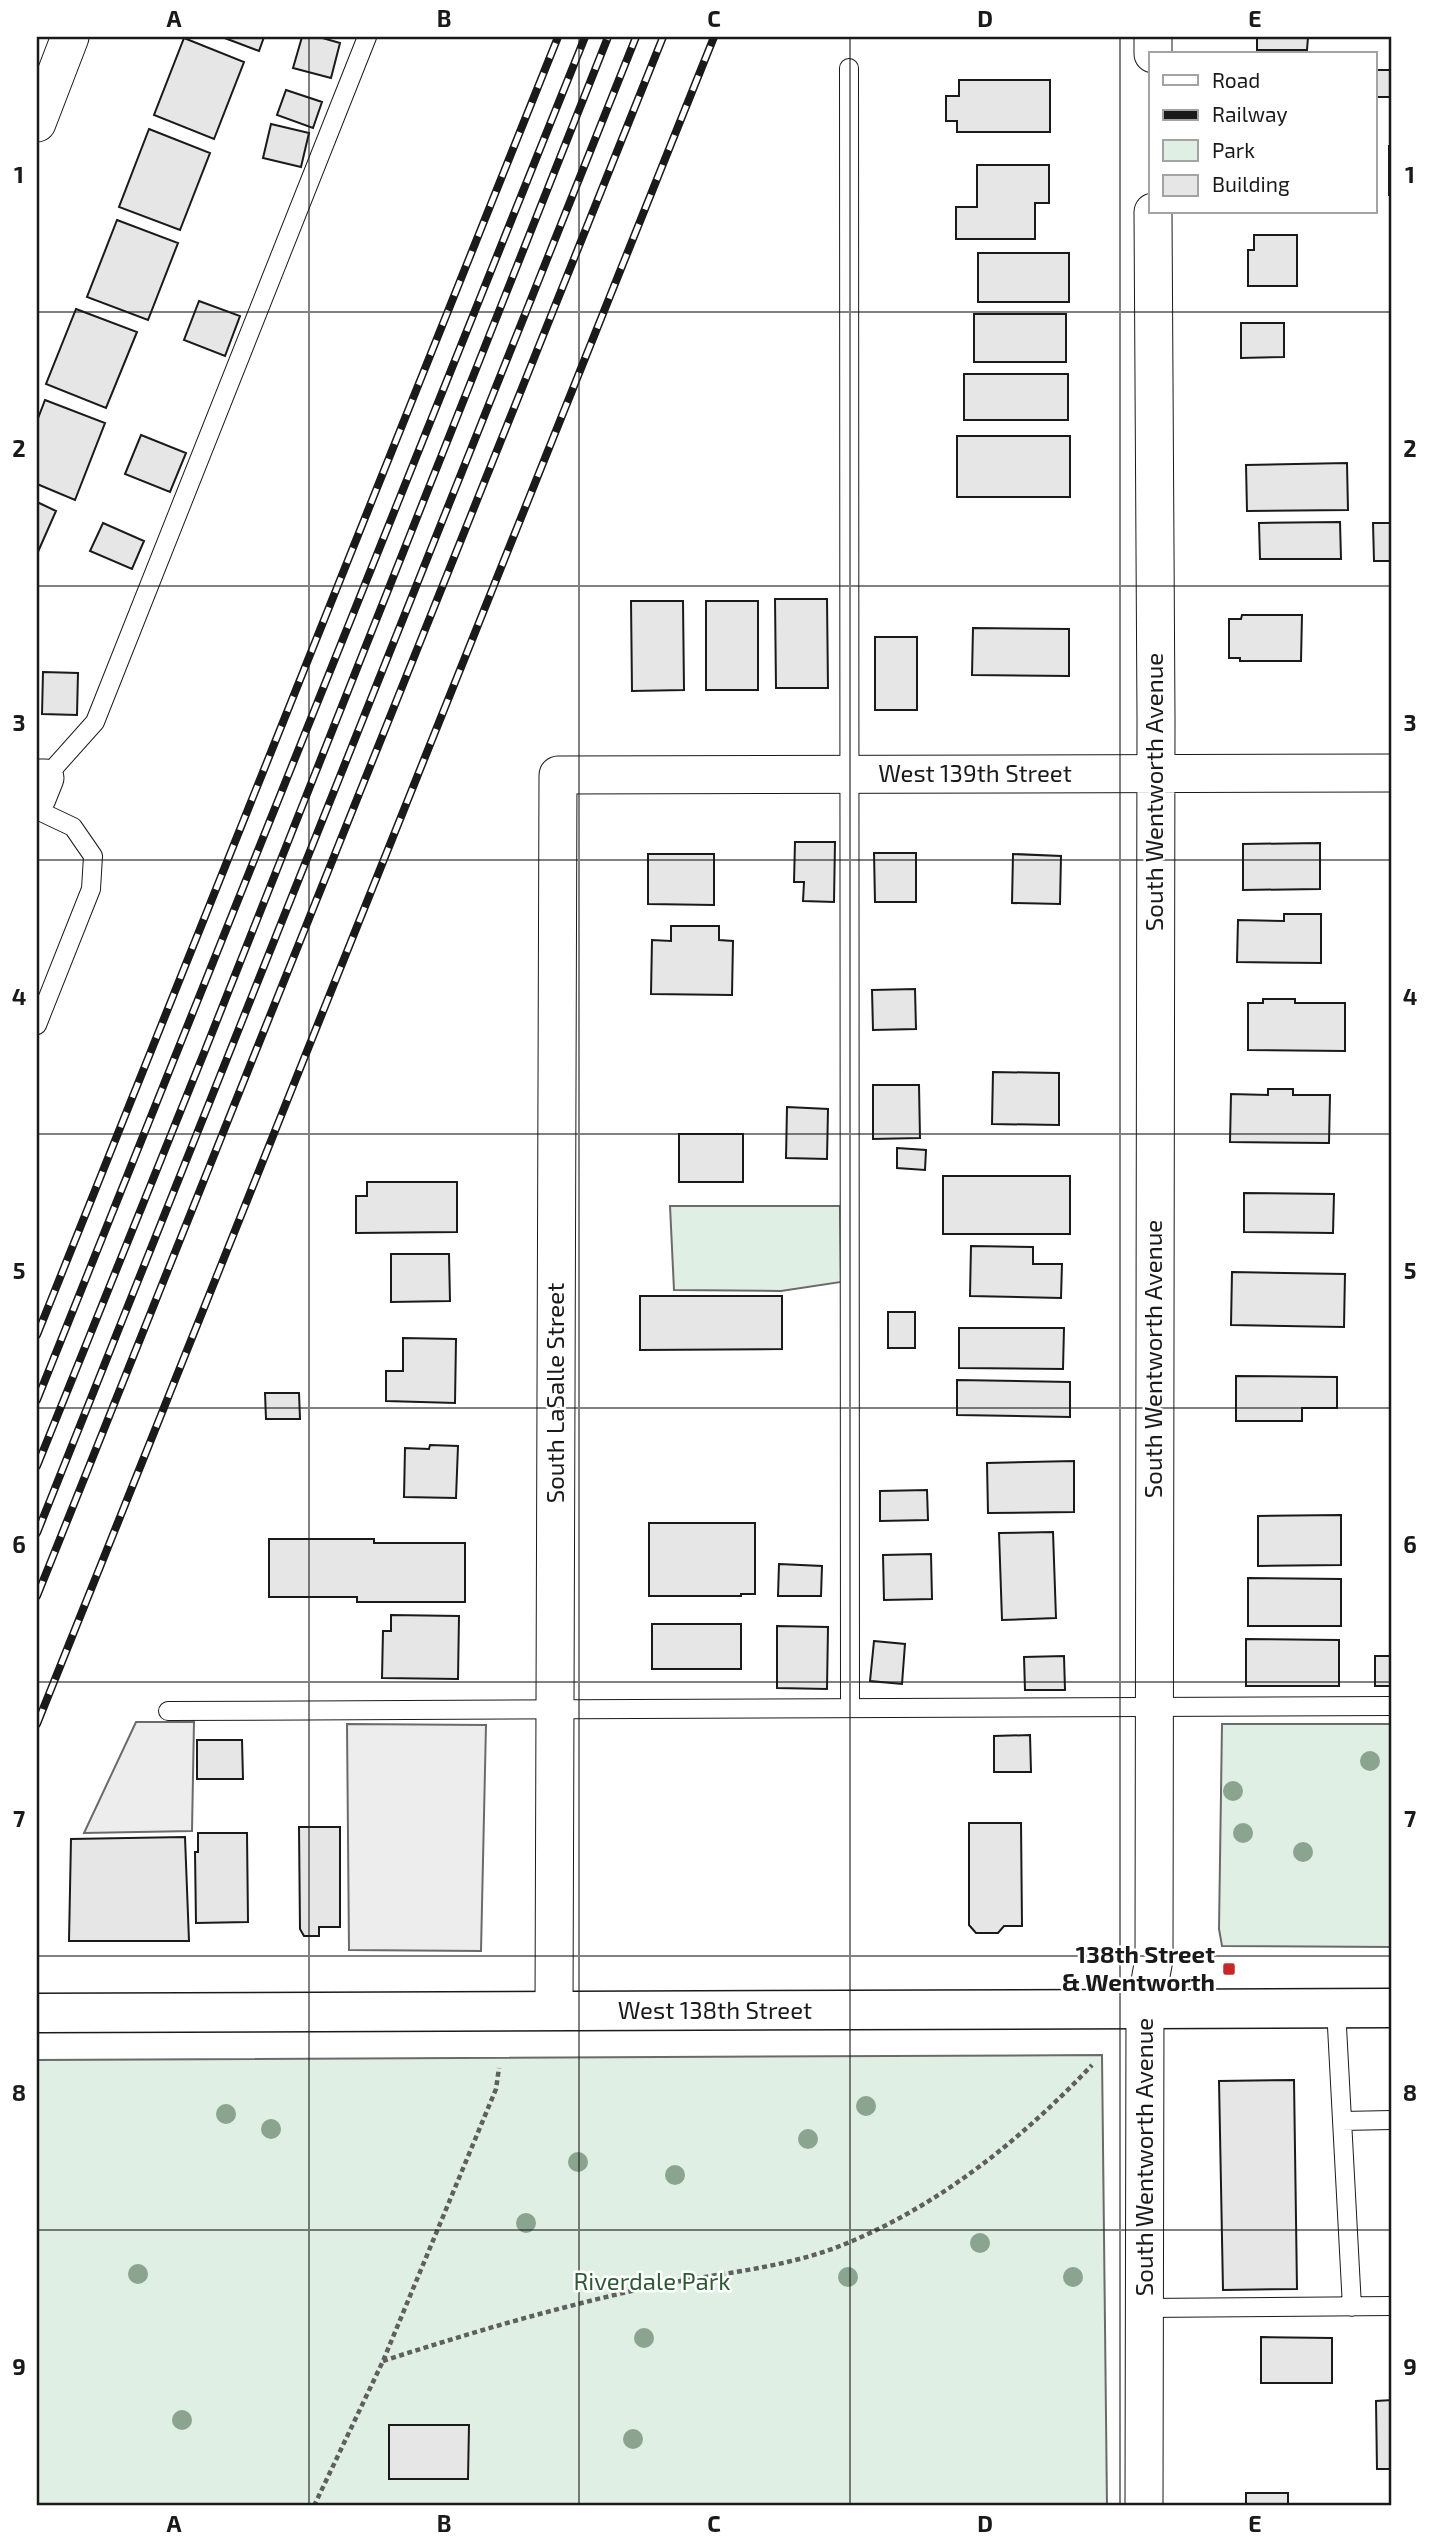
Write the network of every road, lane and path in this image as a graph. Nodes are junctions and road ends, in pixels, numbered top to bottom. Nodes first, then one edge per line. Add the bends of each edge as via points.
1 (70, 37) edge
2 (367, 37) edge
3 (849, 68) dead end
4 (37, 123) edge
5 (1153, 214) edge
6 (1156, 773) junction
7 (1392, 773) edge
8 (850, 774) junction
9 (558, 775) joint
10 (39, 791) edge
11 (37, 1026) edge
12 (1392, 1706) edge
13 (850, 1708) junction
14 (1153, 1708) junction
15 (555, 1710) junction
16 (168, 1711) dead end
17 (1336, 2008) junction
18 (1392, 2008) edge
19 (1145, 2009) junction
20 (554, 2011) junction
21 (37, 2013) edge
22 (1092, 2065) dead end
23 (499, 2068) dead end
24 (1392, 2120) edge
25 (1342, 2121) junction
26 (1392, 2306) edge
27 (1352, 2307) junction
28 (1144, 2308) junction
29 (383, 2361) junction
30 (314, 2506) edge
31 (1143, 2506) edge

1 - 4 street
2 - 10 lane via 95,722
3 - 8 lane
5 - 6 street, South Wentworth Avenue
6 - 7 street, West 139th Street
6 - 8 street, West 139th Street
6 - 14 street, South Wentworth Avenue
8 - 9 street, West 139th Street
8 - 13 lane
9 - 15 street, South LaSalle Street
10 - 11 lane via 93,856 91,889
12 - 14 lane
13 - 14 lane
13 - 15 lane
14 - 19 street, South Wentworth Avenue via 1154,1959
15 - 16 lane
15 - 20 street, South LaSalle Street
17 - 18 street, West 138th Street
17 - 19 street, West 138th Street
17 - 25 lane
19 - 20 street, West 138th Street
19 - 28 street, South Wentworth Avenue
20 - 21 street, West 138th Street
22 - 29 path via 981,2165 933,2199 843,2245 793,2261 572,2305
23 - 29 path via 496,2089
24 - 25 lane
25 - 27 lane
26 - 27 lane
27 - 28 lane
28 - 31 street, South Wentworth Avenue
29 - 30 path

